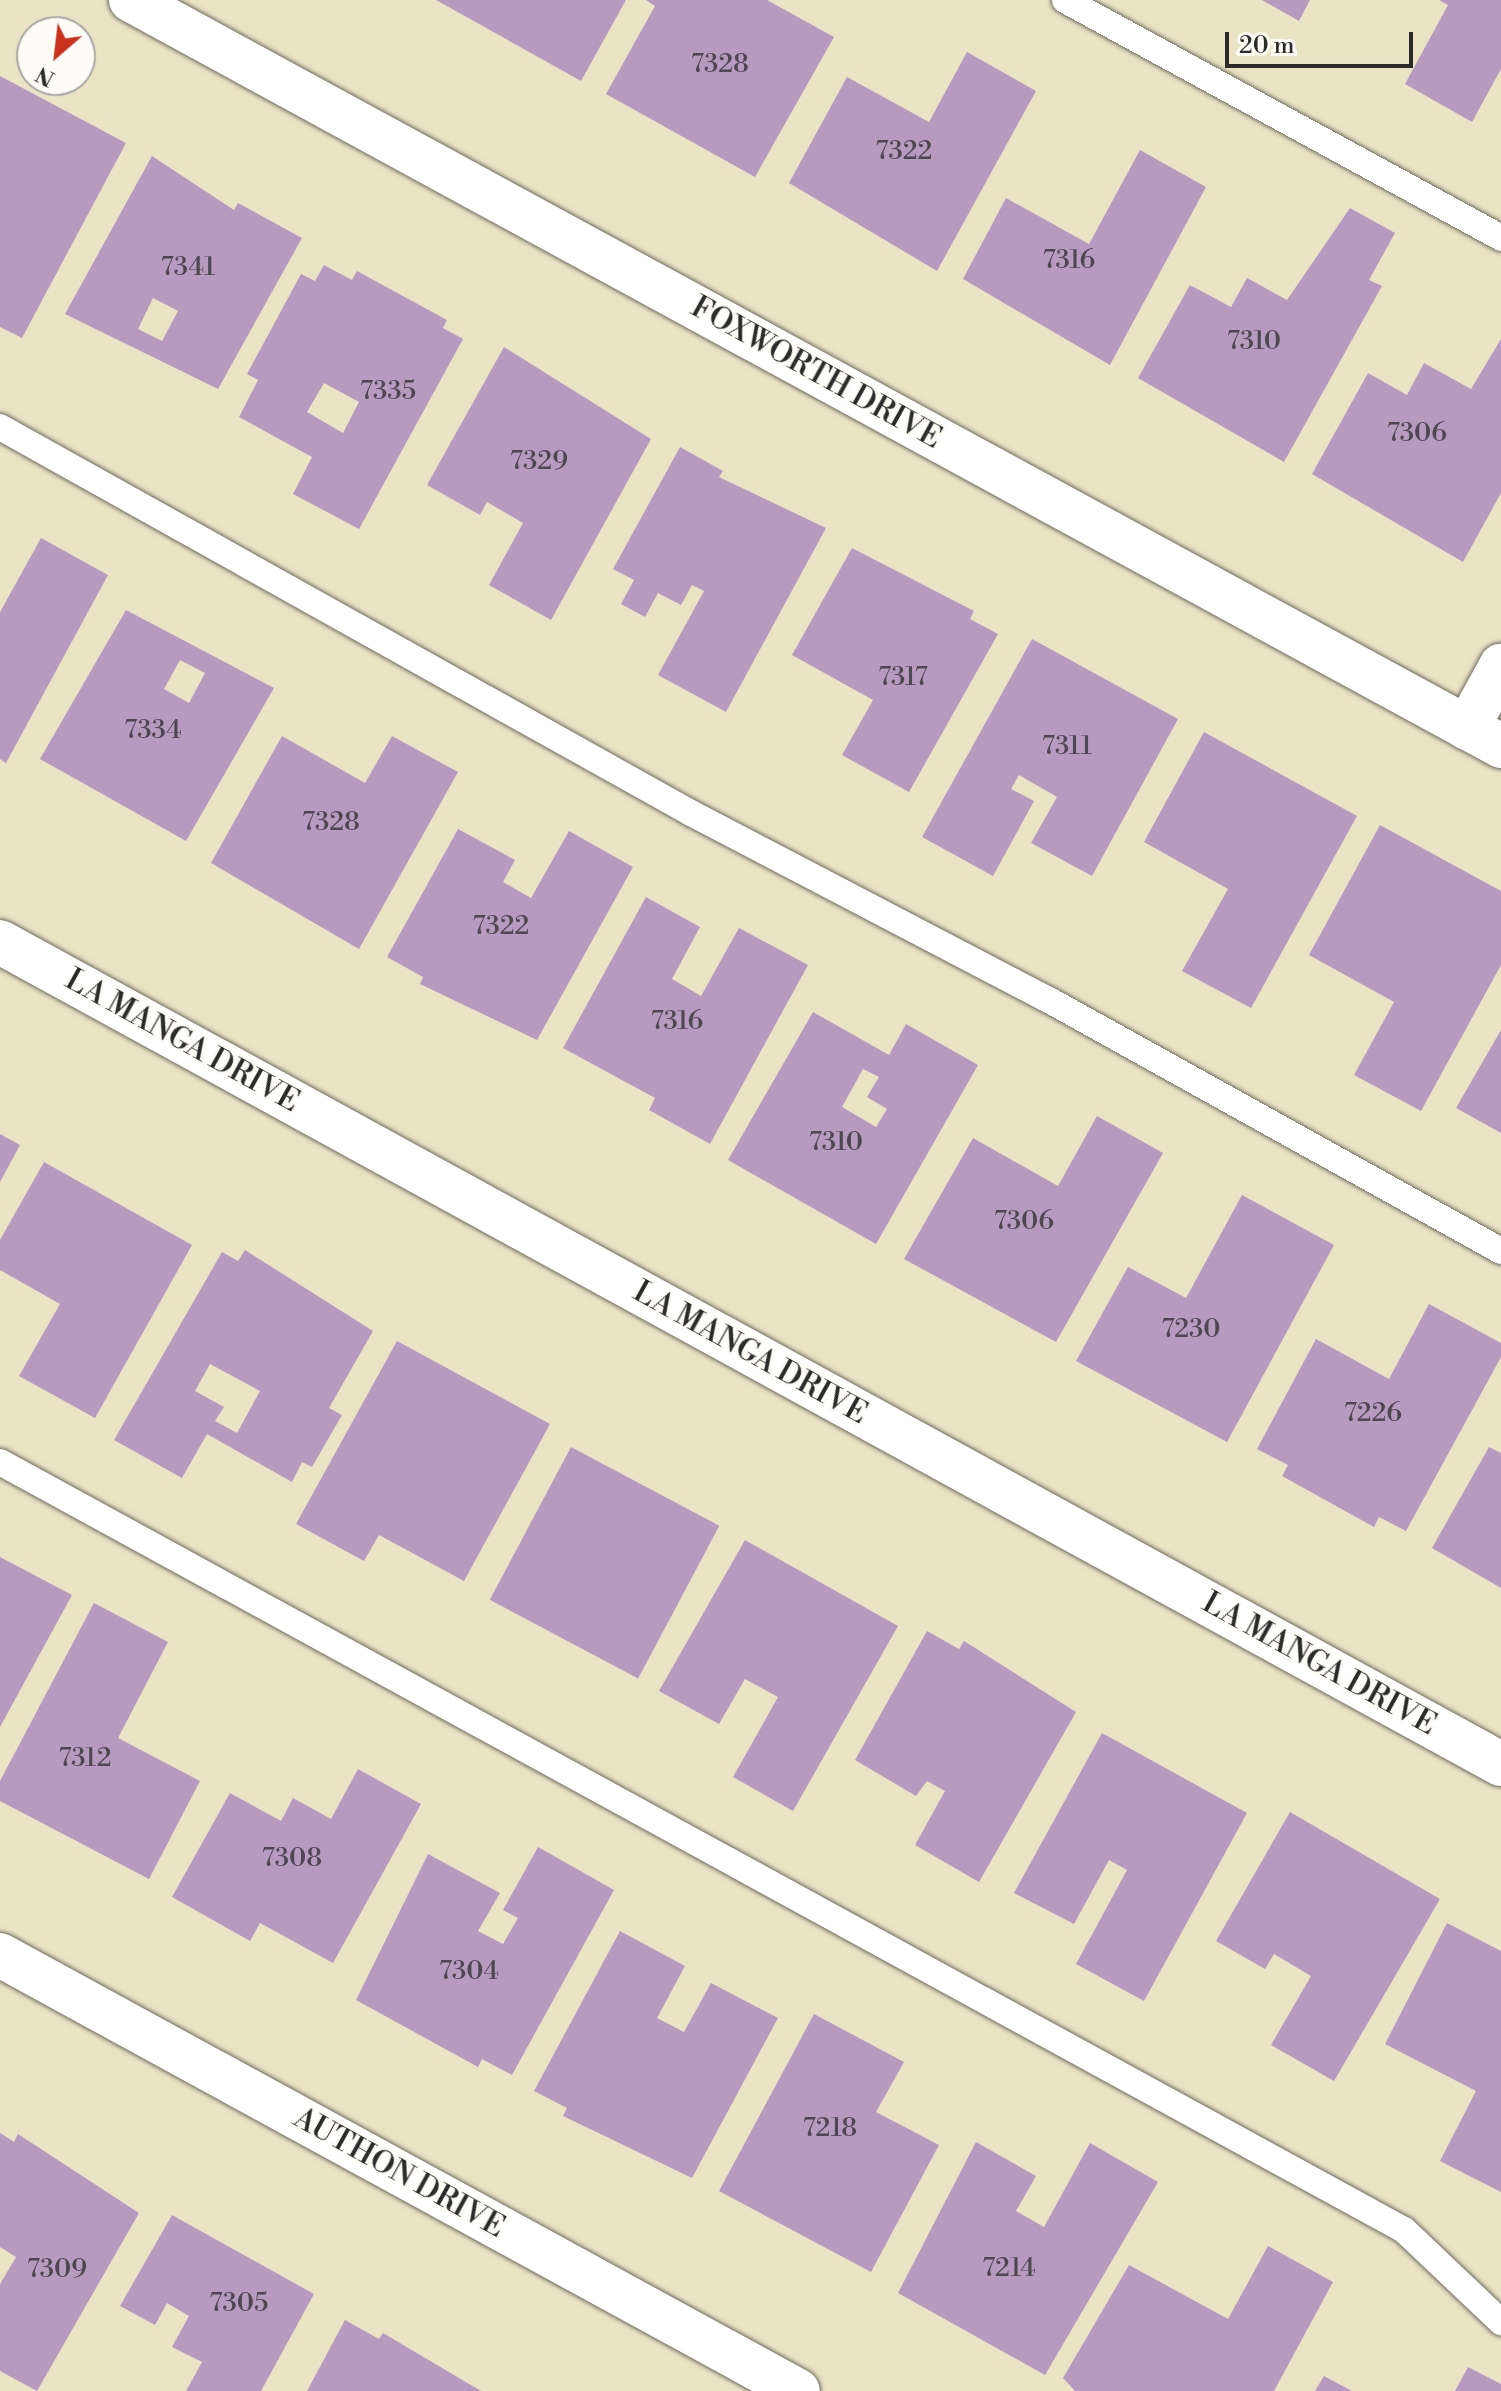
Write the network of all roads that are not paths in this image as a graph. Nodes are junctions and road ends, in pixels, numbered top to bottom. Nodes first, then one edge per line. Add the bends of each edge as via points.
1 (131, 0) edge
2 (1065, 0) edge
3 (1501, 238) edge
4 (0, 427) edge
5 (1501, 666) edge
6 (1484, 737) edge
7 (0, 942) edge
8 (1501, 1251) edge
9 (0, 1462) edge
10 (1501, 1764) edge
11 (0, 1955) edge
12 (1501, 2322) edge
13 (798, 2391) edge

1 - 6 street, FOXWORTH DRIVE
2 - 3 lane
4 - 8 lane via 691,813 1049,1000
5 - 6 street
7 - 10 street, LA MANGA DRIVE
9 - 12 lane via 1404,2230
11 - 13 street, AUTHON DRIVE

